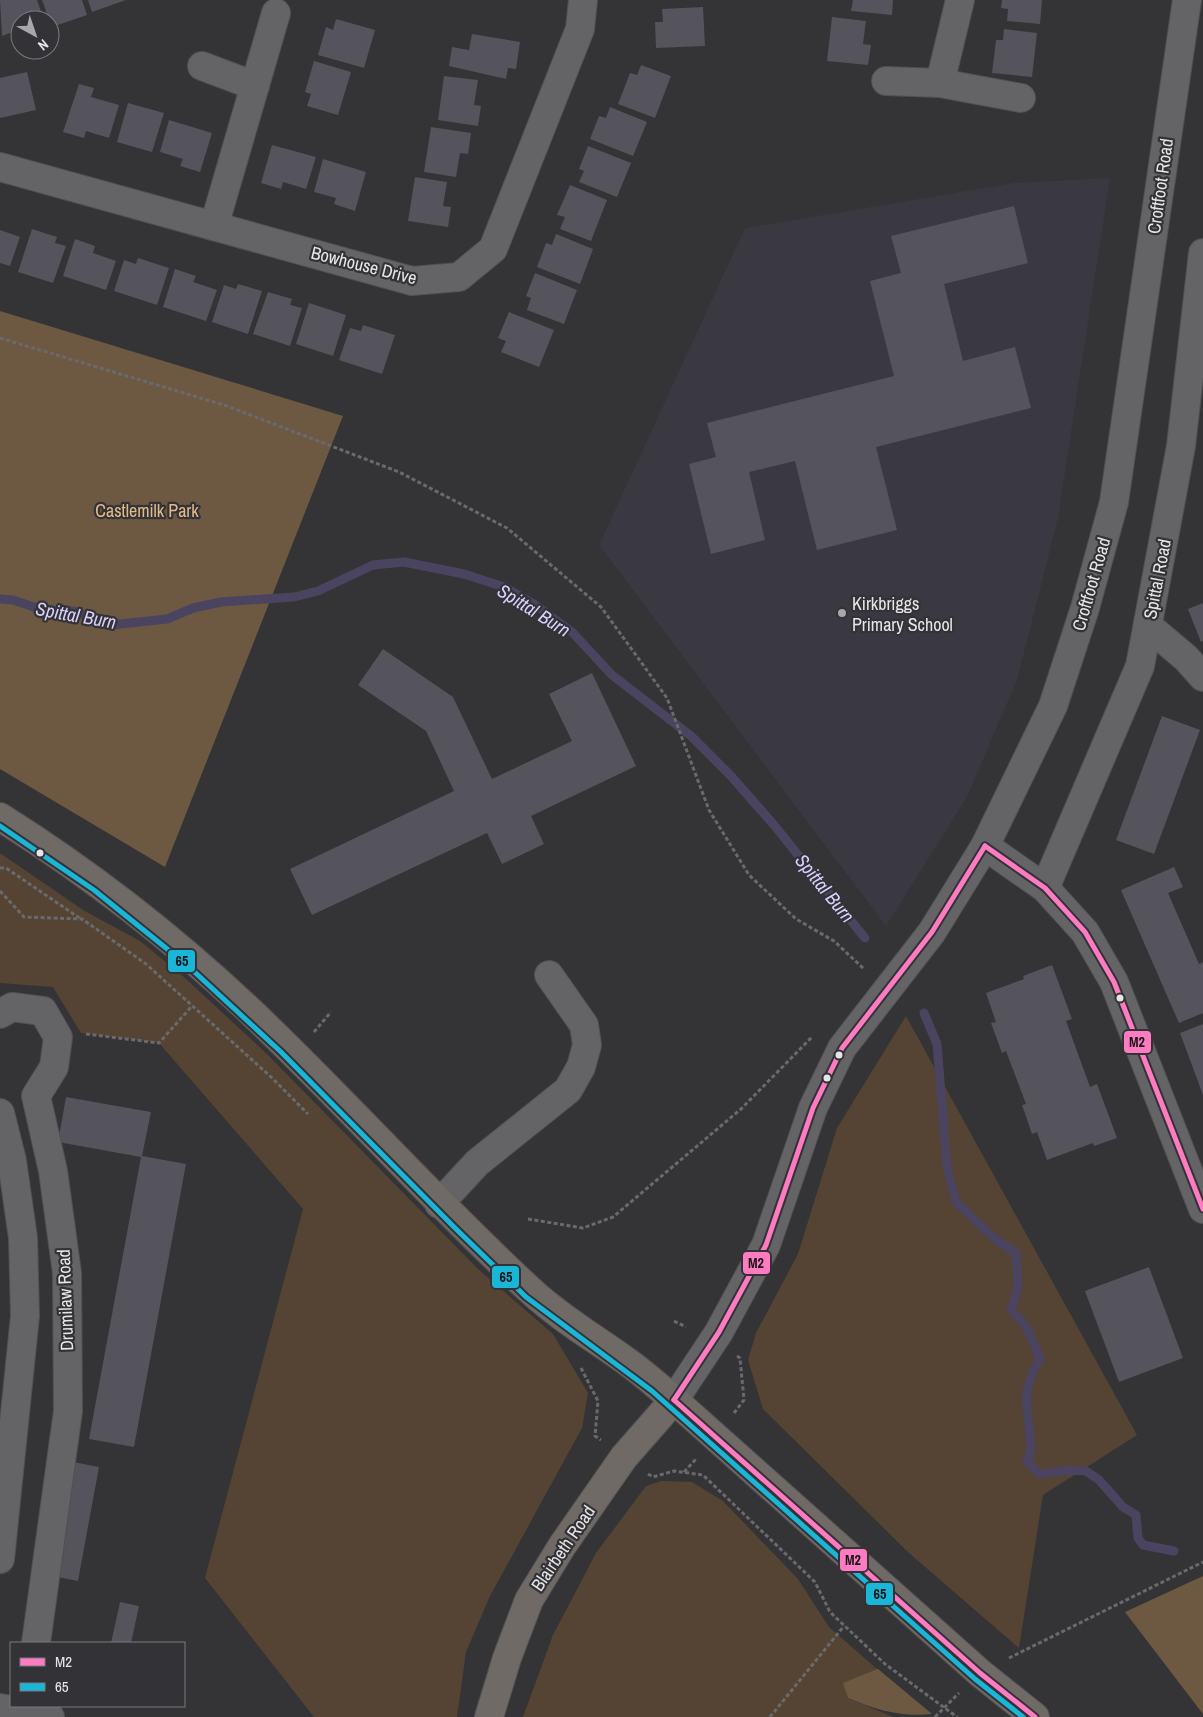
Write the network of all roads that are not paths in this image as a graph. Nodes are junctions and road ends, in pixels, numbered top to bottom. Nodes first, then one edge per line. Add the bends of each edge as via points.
1 (583, 0) edge
2 (960, 0) edge
3 (1187, 0) edge
4 (276, 13) dead end
5 (202, 66) dead end
6 (886, 81) dead end
7 (940, 83) junction
8 (255, 86) junction
9 (1020, 98) dead end
10 (0, 167) edge
11 (214, 226) junction
12 (1203, 253) edge
13 (1192, 446) edge
14 (1148, 626) junction
15 (1203, 676) edge
16 (0, 817) edge
17 (985, 846) junction
18 (1046, 888) junction
19 (549, 975) dead end
20 (0, 1014) edge
21 (0, 1113) edge
22 (1201, 1198) edge
23 (439, 1204) junction
24 (674, 1400) junction
25 (0, 1559) edge
26 (36, 1642) edge
27 (489, 1717) edge
28 (1035, 1717) edge

1 - 11 street, Bowhouse Drive via 580,29 493,249 459,278 412,281
2 - 7 street
3 - 17 street, Croftfoot Road via 1114,502 1085,608 1053,706
4 - 8 street
5 - 8 street
6 - 7 street
7 - 9 street
8 - 11 street
10 - 11 street, Bowhouse Drive
12 - 13 street, Spittal Road
13 - 14 street, Spittal Road
14 - 15 street
14 - 18 street, Spittal Road via 1140,666
16 - 23 main road via 31,836 143,919 250,1012
17 - 18 street
17 - 24 street, Croftfoot Road via 932,932 842,1048 812,1108 766,1245 719,1332
18 - 22 street via 1085,932 1114,982
19 - 23 street via 584,1024 587,1045 581,1067 568,1090 477,1163
20 - 26 street, Drumilaw Road via 12,1007 43,1011 58,1037 54,1067 36,1096 53,1171 67,1273 68,1411
21 - 25 street via 12,1161 23,1238 25,1316
23 - 24 main road via 533,1293
24 - 27 main road, Blairbeth Road via 624,1457 529,1600
24 - 28 main road via 980,1673

